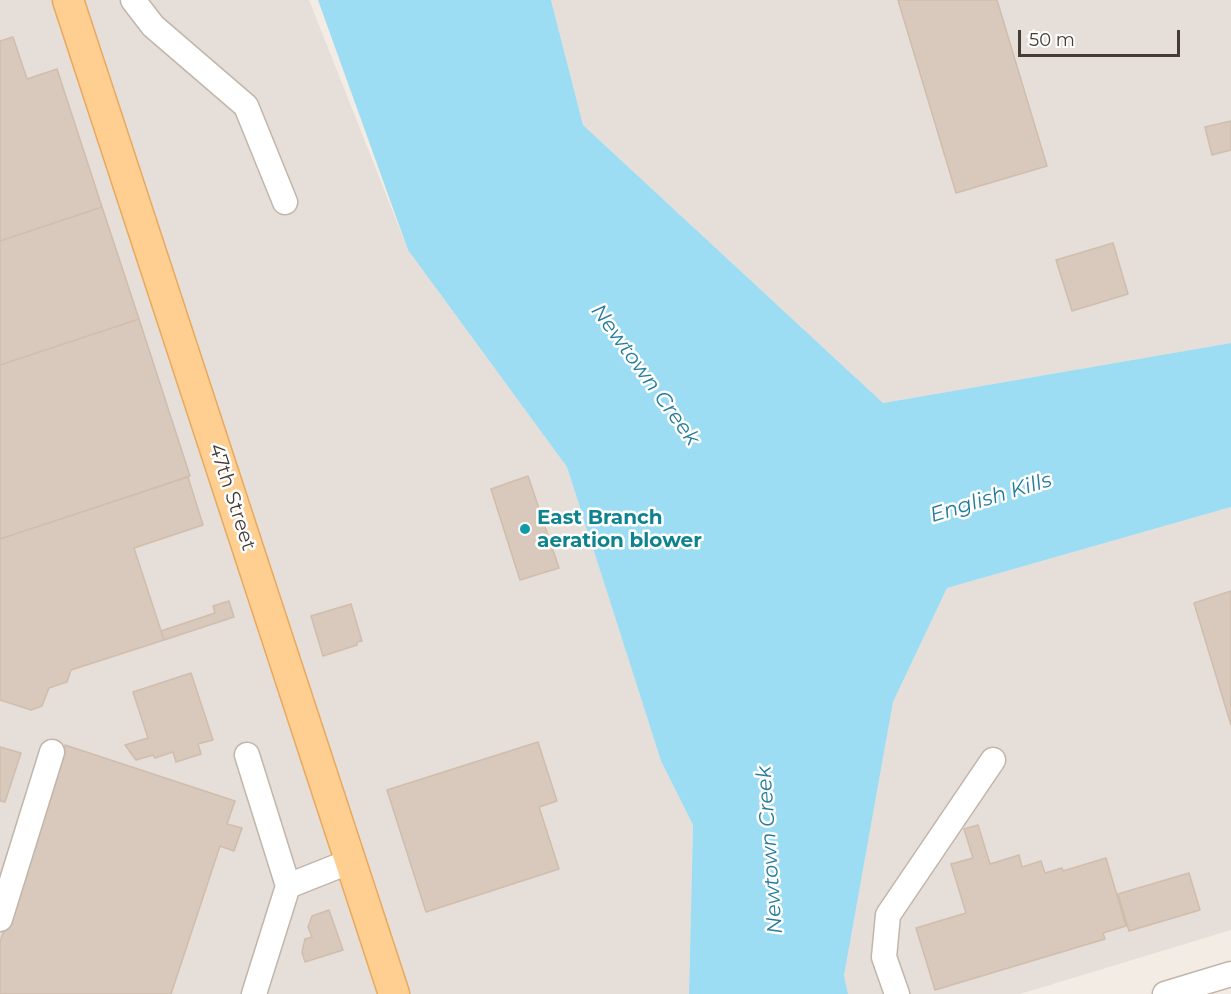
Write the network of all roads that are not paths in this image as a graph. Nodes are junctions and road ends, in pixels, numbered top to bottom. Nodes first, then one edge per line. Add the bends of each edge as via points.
1 (68, 0) edge
2 (133, 0) edge
3 (285, 202) dead end
4 (52, 752) dead end
5 (247, 755) dead end
6 (993, 760) dead end
7 (351, 861) junction
8 (288, 886) junction
9 (0, 919) edge
10 (1231, 974) edge
11 (254, 994) edge
12 (394, 994) edge
13 (897, 994) edge
14 (1165, 994) edge

1 - 7 main road, 47th Street
2 - 3 street via 153,26 246,106
4 - 9 street
5 - 8 street
6 - 13 street via 888,915 884,957
7 - 8 street
7 - 12 main road, 47th Street
8 - 11 street
10 - 14 street

